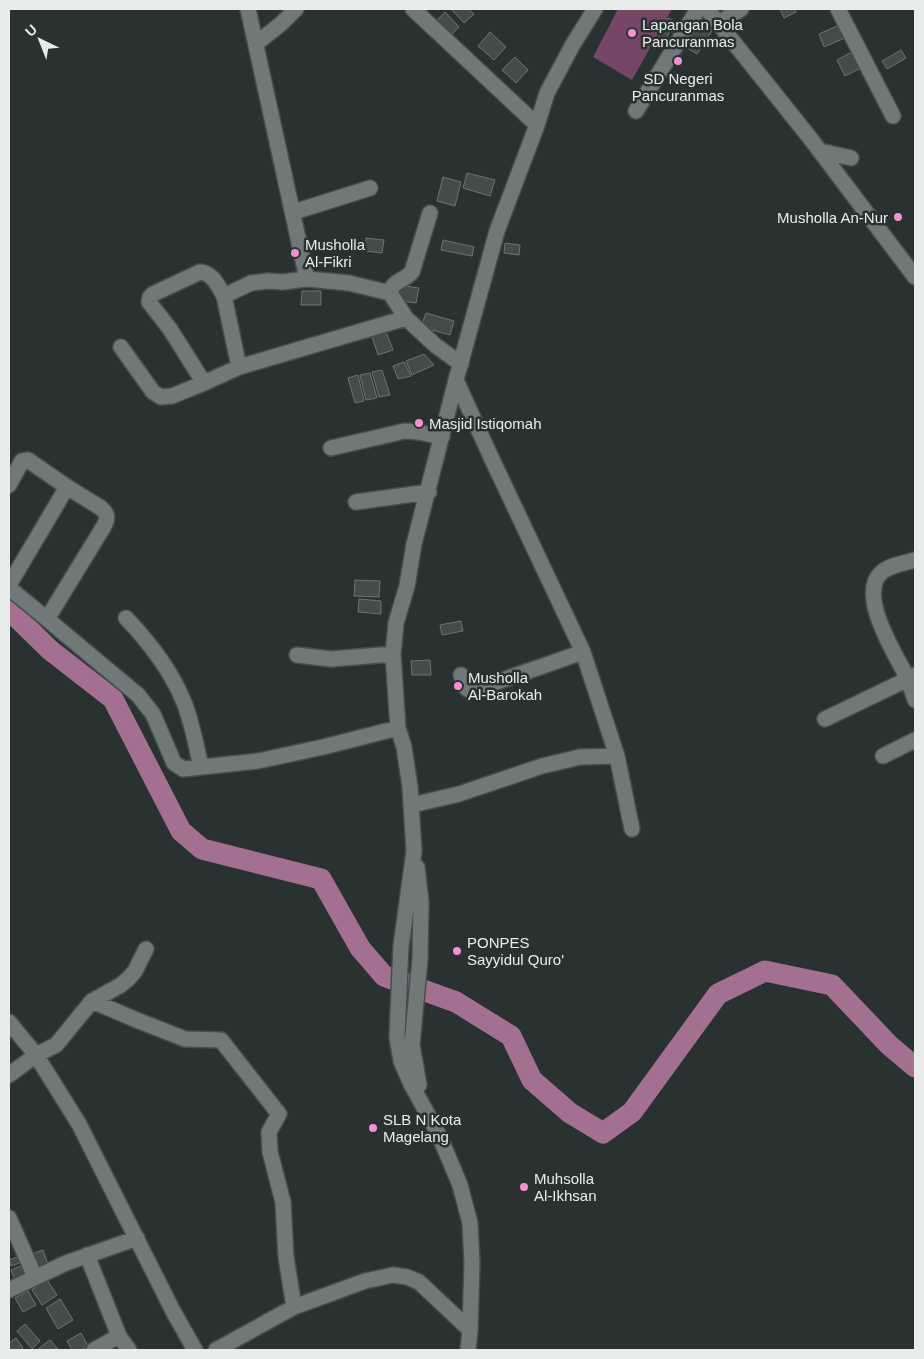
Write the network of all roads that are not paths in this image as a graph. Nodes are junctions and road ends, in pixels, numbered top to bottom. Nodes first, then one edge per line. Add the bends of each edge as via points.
1 (248, 9) edge
2 (296, 9) edge
3 (413, 9) edge
4 (595, 9) edge
5 (698, 9) edge
6 (707, 9) edge
7 (741, 9) edge
8 (838, 9) edge
9 (719, 23) junction
10 (257, 44) junction
11 (636, 111) dead end
12 (893, 116) dead end
13 (537, 125) junction
14 (820, 151) junction
15 (851, 158) dead end
16 (370, 188) dead end
17 (294, 212) junction
18 (430, 213) dead end
19 (915, 277) edge
20 (307, 279) junction
21 (390, 293) junction
22 (224, 296) junction
23 (406, 318) junction
24 (121, 347) dead end
25 (461, 364) junction
26 (239, 367) junction
27 (456, 380) junction
28 (204, 383) junction
29 (442, 437) junction
30 (331, 448) dead end
31 (9, 485) edge
32 (66, 487) junction
33 (429, 492) junction
34 (356, 502) dead end
35 (915, 560) edge
36 (9, 586) edge
37 (126, 618) dead end
38 (47, 619) junction
39 (583, 652) junction
40 (393, 654) junction
41 (297, 655) dead end
42 (461, 675) dead end
43 (912, 677) edge
44 (915, 700) edge
45 (825, 719) dead end
46 (398, 728) junction
47 (915, 740) edge
48 (617, 756) junction
49 (883, 756) dead end
50 (201, 767) junction
51 (412, 805) junction
52 (632, 829) dead end
53 (414, 851) junction
54 (146, 950) dead end
55 (92, 1000) junction
56 (9, 1022) edge
57 (36, 1055) junction
58 (9, 1075) edge
59 (424, 1109) junction
60 (9, 1218) edge
61 (137, 1238) junction
62 (88, 1255) junction
63 (35, 1277) junction
64 (9, 1290) edge
65 (294, 1307) junction
66 (470, 1330) junction
67 (119, 1336) junction
68 (94, 1350) edge
69 (129, 1350) edge
70 (195, 1350) edge
71 (216, 1350) edge
72 (468, 1350) edge

1 - 10 street
2 - 10 street
3 - 13 street
4 - 13 street via 547,93
5 - 11 street
6 - 9 street
7 - 9 street
8 - 12 street
9 - 14 street
10 - 17 street
13 - 25 street via 497,231
14 - 15 street
14 - 19 street
16 - 17 street
17 - 20 street
18 - 21 street via 412,272 396,283
20 - 21 street via 349,283
20 - 22 street via 251,283
21 - 23 street
22 - 26 street
22 - 28 street via 212,276 200,272 153,294 149,302
23 - 25 street
23 - 26 street
24 - 28 street via 157,396 172,396
25 - 27 street
26 - 28 street
27 - 29 street
27 - 39 street
29 - 30 street via 405,431
29 - 33 street
31 - 32 street via 22,461 28,460
32 - 36 street
32 - 38 street via 101,508 107,516
33 - 34 street
33 - 40 street via 396,623
35 - 43 street via 887,568 873,586 878,619
36 - 38 street
37 - 50 street via 144,637 172,677 191,723
38 - 50 street via 138,695 153,714 174,764 183,769
39 - 42 street via 471,691 466,688
39 - 48 street
40 - 41 street via 331,659
40 - 46 street
43 - 44 street
43 - 45 street
46 - 50 street via 258,761
46 - 51 street via 404,747
47 - 49 street
48 - 51 street via 580,757 542,766 459,794
48 - 52 street
51 - 53 street
53 - 59 street via 421,902 420,959 412,1046
53 - 59 street via 401,946 397,1038 402,1061
54 - 55 street via 129,978
55 - 57 street via 56,1045
55 - 65 street via 185,1039 221,1040 279,1114 269,1132 270,1152 283,1202 286,1257
56 - 57 street
57 - 58 street
57 - 61 street via 80,1124
59 - 66 street via 460,1185 470,1223
60 - 63 street
61 - 62 street
61 - 70 street
62 - 63 street
62 - 67 street
63 - 64 street
65 - 66 street via 365,1281 393,1275 407,1276 419,1282
65 - 71 street
66 - 72 street
67 - 68 street
67 - 69 street

